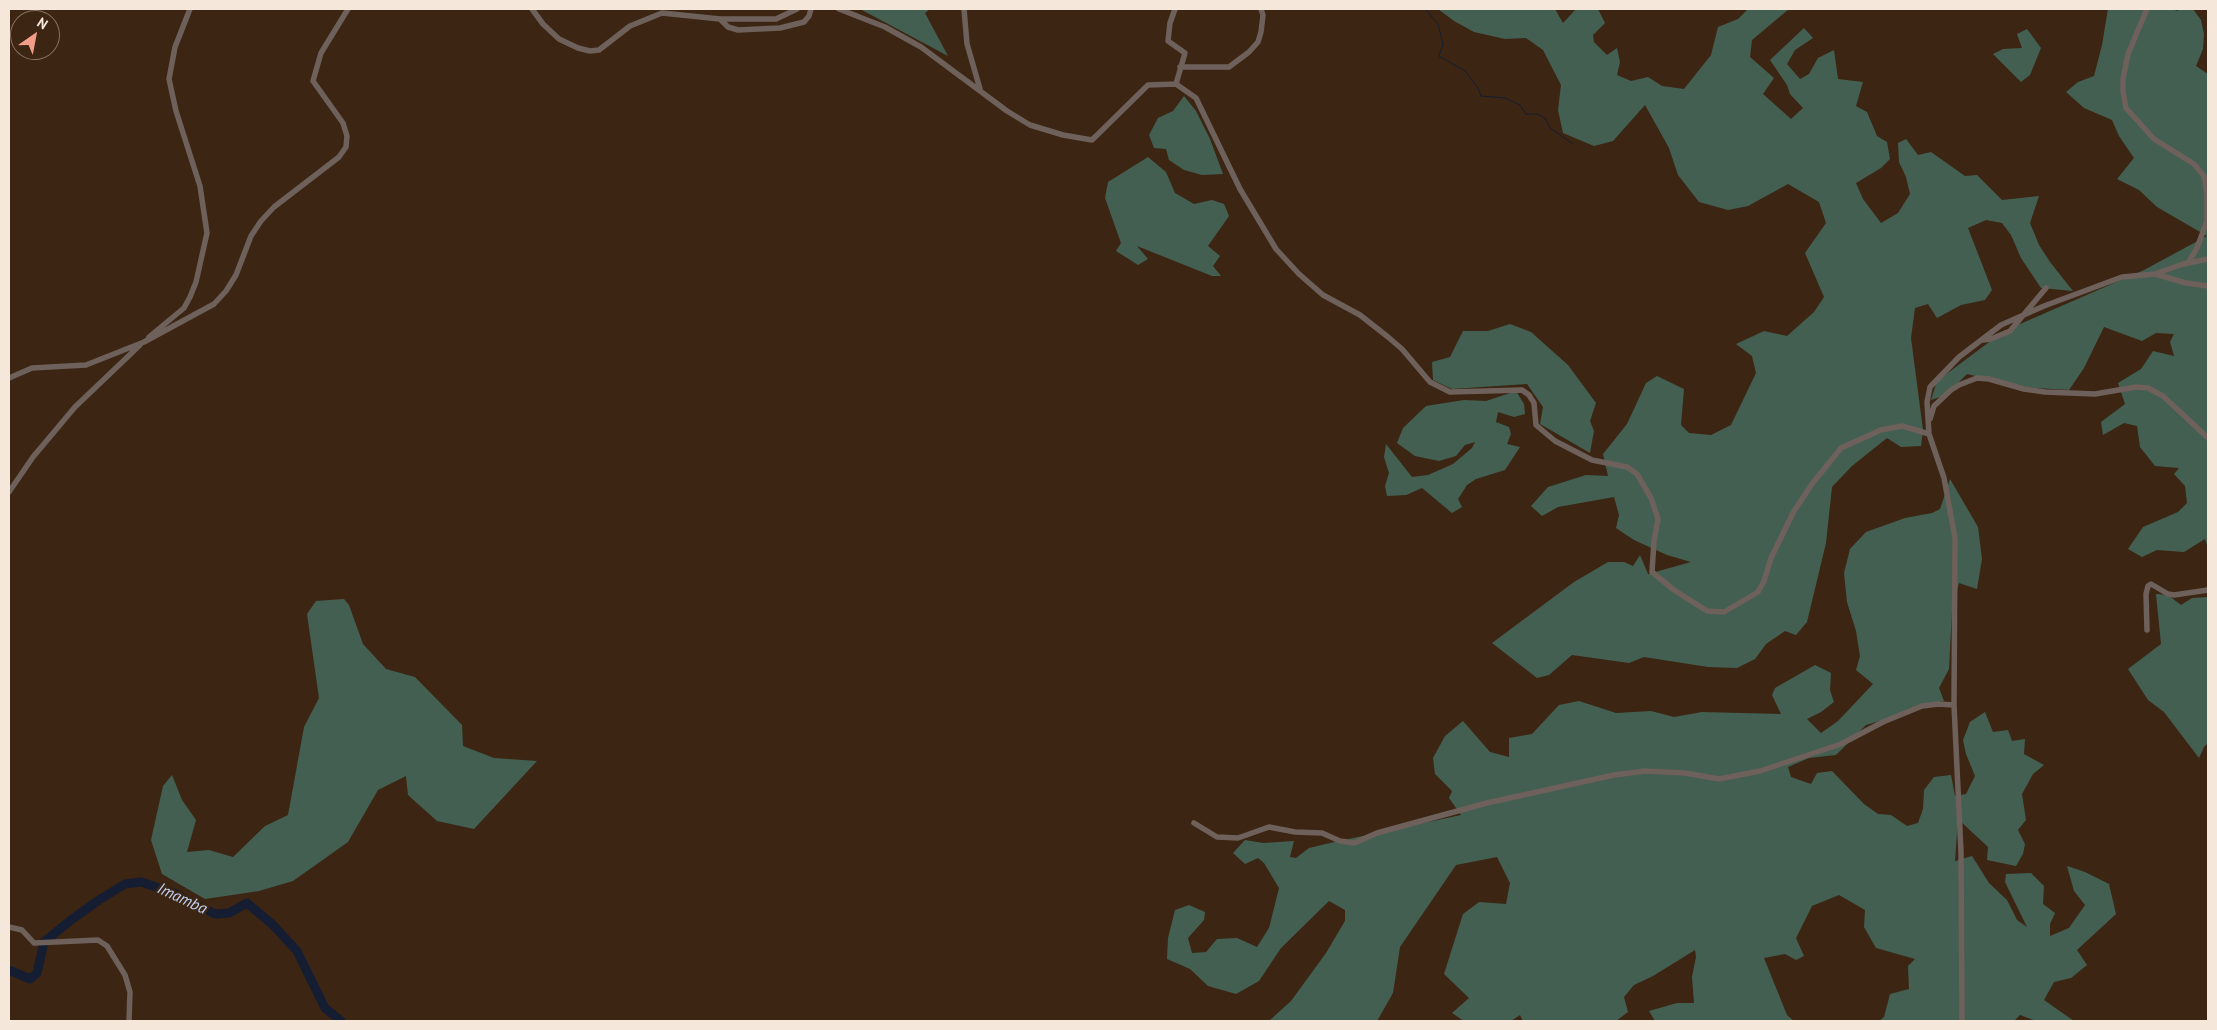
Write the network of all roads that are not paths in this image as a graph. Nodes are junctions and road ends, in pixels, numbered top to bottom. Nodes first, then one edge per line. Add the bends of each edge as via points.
1 (190, 9) edge
2 (348, 9) edge
3 (532, 9) edge
4 (797, 9) edge
5 (811, 9) edge
6 (839, 9) edge
7 (964, 9) edge
8 (1175, 9) edge
9 (1261, 9) edge
10 (2147, 9) edge
11 (720, 19) junction
12 (1180, 67) junction
13 (1176, 84) junction
14 (980, 89) junction
15 (2208, 259) edge
16 (2188, 263) junction
17 (2154, 274) junction
18 (2208, 286) edge
19 (2046, 288) dead end
20 (2022, 317) junction
21 (144, 342) junction
22 (9, 378) edge
23 (1929, 434) junction
24 (2208, 438) edge
25 (9, 492) edge
26 (2208, 590) edge
27 (2147, 630) dead end
28 (1954, 705) junction
29 (1194, 823) dead end
30 (9, 927) edge
31 (129, 1021) edge
32 (1962, 1021) edge

1 - 21 street via 175,47 170,79 176,112 200,186 207,233 196,282 184,308
2 - 21 street via 321,53 313,81 343,123 346,147 339,157 274,207 261,221 251,236 236,275 214,304
3 - 11 street via 559,39 590,51 599,50 630,26 662,12
4 - 11 street via 776,19
5 - 11 street via 804,22 780,28 738,30 728,27
6 - 14 street via 885,27 921,47
7 - 14 street via 967,44
8 - 12 street via 1168,41 1185,53
9 - 12 street via 1261,32 1250,52 1229,67
10 - 16 street via 2128,54 2123,92 2126,108 2154,139 2194,164 2204,176 2206,226
12 - 13 street
13 - 14 street via 1148,85 1092,140 1030,125
13 - 23 street via 1196,98 1240,189 1276,249 1299,274 1323,295 1360,315 1388,336 1430,382 1450,392 1522,390 1534,403 1536,425 1554,441 1592,460 1627,467 1637,474 1651,498 1658,519 1652,572 1707,611 1724,612 1758,592 1794,511 1841,448 1881,430 1902,426
15 - 16 street
16 - 17 street
17 - 18 street
17 - 20 street via 2122,277
19 - 20 street
20 - 23 street via 2001,325 1981,340 1930,387 1927,402
21 - 22 street via 86,365 32,368
21 - 25 street via 75,407
23 - 24 street via 1932,411 1938,402 1959,384 1977,378 2045,392 2095,394 2130,387 2148,388 2163,396
23 - 28 street via 1944,478 1955,538
26 - 27 street via 2174,596 2151,584 2146,594
28 - 29 street via 1922,706 1841,744 1760,771 1719,779 1677,772 1645,771 1614,775 1487,803 1354,843 1322,833 1295,832 1269,826 1238,838 1218,837
28 - 32 street via 1961,852
30 - 31 street via 22,930 34,943 98,940 107,946 125,975 130,992

